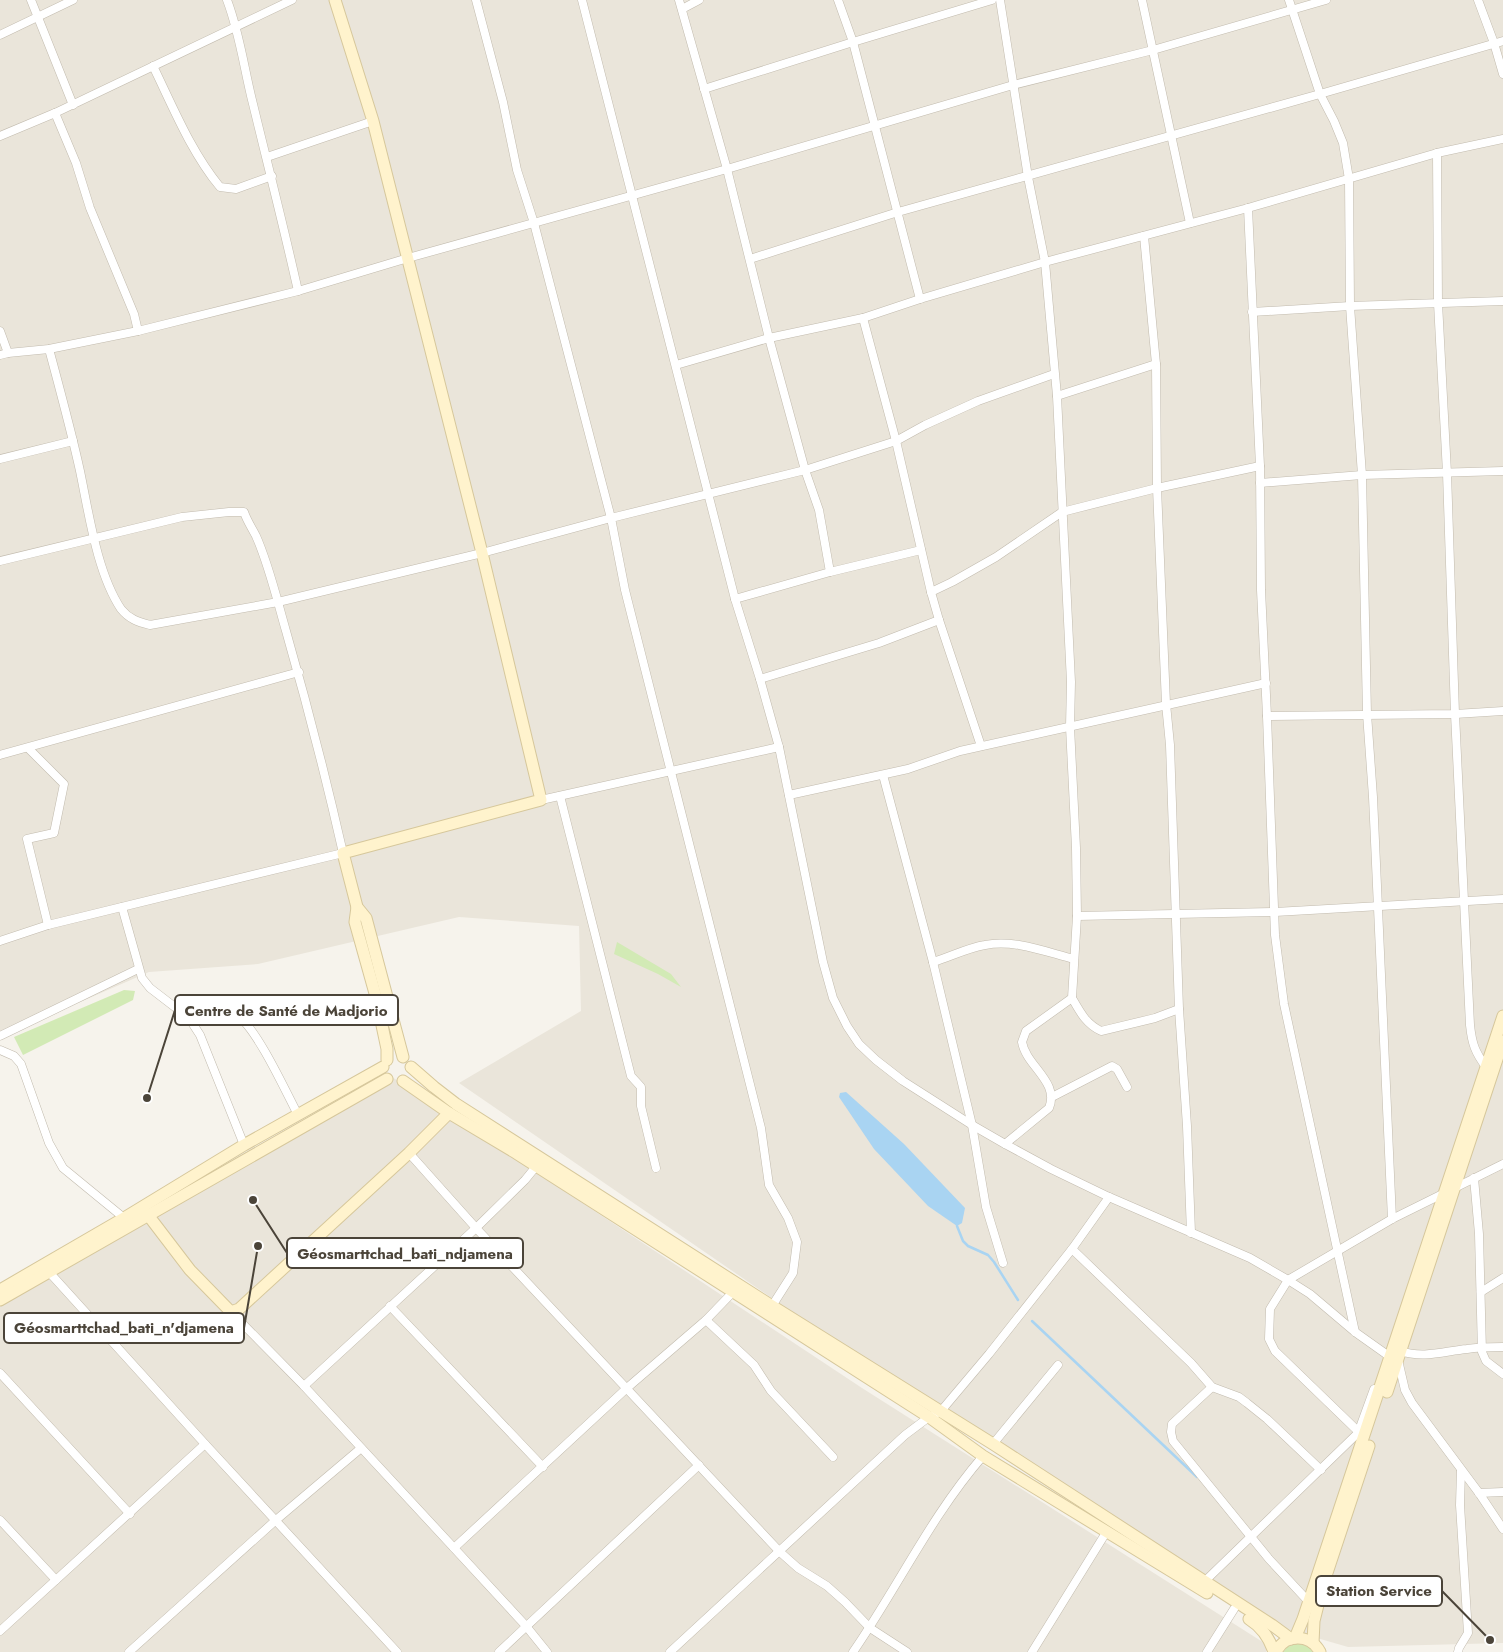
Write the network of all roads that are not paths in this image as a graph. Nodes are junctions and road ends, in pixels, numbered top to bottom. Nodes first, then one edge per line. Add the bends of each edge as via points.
1 (31, 0) edge
2 (73, 0) edge
3 (227, 0) edge
4 (292, 0) edge
5 (335, 0) edge
6 (476, 0) edge
7 (582, 0) edge
8 (680, 0) edge
9 (699, 0) edge
10 (838, 0) edge
11 (992, 0) edge
12 (1000, 0) edge
13 (1142, 0) edge
14 (1289, 0) edge
15 (1326, 0) edge
16 (1478, 0) edge
17 (682, 9) junction
18 (1292, 9) junction
19 (38, 18) junction
20 (237, 26) junction
21 (0, 35) edge
22 (1503, 40) edge
23 (852, 42) junction
24 (1494, 43) junction
25 (1153, 50) junction
26 (153, 66) junction
27 (1503, 74) edge
28 (1013, 85) junction
29 (704, 89) junction
30 (1320, 94) junction
31 (73, 104) junction
32 (55, 113) junction
33 (373, 121) junction
34 (874, 127) junction
35 (0, 136) edge
36 (1171, 136) junction
37 (1503, 139) edge
38 (1438, 154) junction
39 (267, 157) junction
40 (727, 169) junction
41 (272, 176) junction
42 (1028, 177) junction
43 (1349, 178) junction
44 (633, 194) junction
45 (1248, 208) junction
46 (898, 212) junction
47 (534, 223) junction
48 (1190, 223) junction
49 (1144, 236) junction
50 (408, 258) junction
51 (750, 258) junction
52 (1045, 262) junction
53 (298, 291) junction
54 (920, 299) junction
55 (1503, 300) edge
56 (1438, 303) junction
57 (1350, 306) junction
58 (1252, 312) junction
59 (863, 318) junction
60 (0, 331) edge
61 (138, 331) junction
62 (769, 338) junction
63 (49, 349) junction
64 (4, 354) edge
65 (1156, 364) junction
66 (676, 365) junction
67 (1054, 374) junction
68 (1057, 396) junction
69 (73, 441) junction
70 (896, 442) junction
71 (0, 460) edge
72 (1260, 466) junction
73 (805, 470) junction
74 (1503, 471) edge
75 (1447, 473) junction
76 (1362, 475) junction
77 (1260, 483) junction
78 (1157, 488) junction
79 (709, 494) junction
80 (1062, 512) junction
81 (611, 518) junction
82 (95, 537) junction
83 (921, 550) junction
84 (482, 553) junction
85 (0, 561) edge
86 (830, 572) junction
87 (931, 592) junction
88 (735, 598) junction
89 (278, 602) junction
90 (939, 620) junction
91 (299, 672) junction
92 (760, 679) junction
93 (1266, 683) junction
94 (1166, 704) junction
95 (1503, 710) edge
96 (1367, 714) junction
97 (1455, 714) junction
98 (1267, 716) junction
99 (1070, 727) junction
100 (981, 746) junction
101 (779, 747) junction
102 (28, 748) junction
103 (0, 755) edge
104 (671, 771) junction
105 (882, 774) junction
106 (789, 795) junction
107 (560, 796) junction
108 (541, 800) junction
109 (343, 853) junction
110 (1503, 899) edge
111 (1465, 902) junction
112 (1378, 906) junction
113 (122, 907) junction
114 (357, 907) junction
115 (1275, 912) junction
116 (1175, 914) junction
117 (1077, 916) junction
118 (48, 926) junction
119 (0, 940) edge
120 (1074, 959) junction
121 (933, 962) junction
122 (138, 969) junction
123 (1072, 998) junction
124 (1179, 1009) junction
125 (1503, 1016) edge
126 (190, 1018) junction
127 (0, 1036) edge
128 (1503, 1041) edge
129 (0, 1050) edge
130 (403, 1057) junction
131 (385, 1064) junction
132 (410, 1067) junction
133 (1486, 1068) junction
134 (387, 1079) junction
135 (403, 1081) junction
136 (1126, 1087) dead end
137 (1052, 1097) junction
138 (449, 1113) junction
139 (298, 1114) junction
140 (972, 1125) junction
141 (244, 1144) junction
142 (1005, 1144) junction
143 (409, 1153) junction
144 (540, 1162) junction
145 (1503, 1164) edge
146 (656, 1168) dead end
147 (1474, 1178) junction
148 (1455, 1188) junction
149 (1444, 1194) junction
150 (1109, 1197) junction
151 (148, 1215) junction
152 (124, 1218) junction
153 (1392, 1219) junction
154 (476, 1228) junction
155 (1191, 1233) junction
156 (1072, 1249) junction
157 (1337, 1251) junction
158 (1003, 1263) dead end
159 (50, 1272) junction
160 (1503, 1278) edge
161 (1288, 1280) junction
162 (0, 1290) edge
163 (734, 1292) junction
164 (1481, 1292) junction
165 (0, 1300) edge
166 (390, 1306) junction
167 (772, 1306) junction
168 (231, 1312) junction
169 (706, 1320) junction
170 (1355, 1332) junction
171 (1503, 1347) edge
172 (1482, 1348) junction
173 (1394, 1355) junction
174 (1058, 1365) dead end
175 (0, 1373) edge
176 (1503, 1374) edge
177 (304, 1386) junction
178 (1212, 1387) junction
179 (627, 1388) junction
180 (941, 1411) junction
181 (929, 1417) junction
182 (1361, 1435) junction
183 (205, 1444) junction
184 (993, 1444) junction
185 (360, 1449) junction
186 (983, 1456) junction
187 (833, 1457) dead end
188 (698, 1465) junction
189 (544, 1467) junction
190 (1321, 1470) junction
191 (1461, 1470) junction
192 (1503, 1492) edge
193 (1479, 1493) junction
194 (130, 1514) junction
195 (0, 1520) edge
196 (276, 1520) junction
197 (1503, 1529) edge
198 (1107, 1532) junction
199 (1251, 1536) junction
200 (454, 1548) junction
201 (780, 1552) junction
202 (56, 1580) junction
203 (1204, 1582) junction
204 (1309, 1602) junction
205 (1234, 1609) junction
206 (526, 1626) junction
207 (870, 1628) junction
208 (0, 1631) edge
209 (1293, 1638) junction
210 (1319, 1649) edge
211 (129, 1652) edge
212 (397, 1652) edge
213 (499, 1652) edge
214 (547, 1652) edge
215 (670, 1652) edge
216 (853, 1652) edge
217 (907, 1652) edge
218 (1032, 1652) edge
219 (1207, 1652) edge
220 (1275, 1652) edge
221 (1458, 1652) edge

1 - 19 street
2 - 19 street
3 - 20 street
4 - 20 street
5 - 33 street
6 - 47 street via 517,170
7 - 44 street
8 - 17 street
9 - 17 street
10 - 23 street
11 - 23 street
12 - 28 street
13 - 25 street
14 - 18 street
15 - 18 street
16 - 24 street
17 - 29 street
18 - 25 street
18 - 30 street
19 - 21 street
19 - 31 street
20 - 26 street
20 - 39 street
22 - 24 street
23 - 29 street
23 - 34 street
24 - 27 street
24 - 30 street
25 - 28 street
25 - 36 street
26 - 31 street
26 - 41 street via 191,144 220,187 236,189
28 - 34 street
28 - 42 street
29 - 40 street
30 - 36 street
30 - 43 street via 1343,142
31 - 32 street
32 - 35 street
32 - 61 street
33 - 39 street
33 - 50 street
34 - 40 street
34 - 46 street
36 - 42 street
36 - 48 street
37 - 38 street
38 - 43 street
38 - 56 street
39 - 41 street
40 - 44 street
40 - 51 street
41 - 53 street
42 - 46 street
42 - 52 street
43 - 45 street
43 - 57 street
44 - 47 street
44 - 66 street
45 - 48 street
45 - 58 street
46 - 51 street
46 - 54 street
47 - 50 street
47 - 81 street
48 - 49 street
49 - 52 street
49 - 65 street
50 - 53 street
50 - 84 street
51 - 62 street
52 - 54 street
52 - 67 street
53 - 61 street
54 - 59 street
55 - 56 street
56 - 57 street
56 - 75 street
57 - 58 street
57 - 76 street
58 - 72 street
59 - 62 street
59 - 70 street
60 - 64 street
61 - 63 street
62 - 66 street
62 - 73 street
63 - 64 street
63 - 69 street
65 - 68 street
65 - 78 street
66 - 79 street
67 - 68 street
67 - 70 street via 978,401 924,425
68 - 80 street
69 - 71 street
69 - 82 street
70 - 73 street
70 - 83 street
72 - 77 street
72 - 78 street
73 - 79 street
73 - 86 street via 819,510
74 - 75 street
75 - 76 street
75 - 97 street
76 - 77 street
76 - 96 street
77 - 93 street
78 - 80 street
78 - 94 street
79 - 81 street
79 - 88 street
80 - 87 street via 996,557
80 - 99 street via 1071,682
81 - 84 street
81 - 104 street via 625,590
82 - 85 street
82 - 89 street via 107,583 122,610 134,621 150,625
82 - 89 street via 182,517 244,512 256,535
83 - 86 street
83 - 87 street
84 - 89 street
84 - 108 street
86 - 88 street
87 - 90 street
88 - 92 street
89 - 91 street
90 - 92 street via 879,643
90 - 100 street
91 - 102 street
91 - 109 street
92 - 101 street
93 - 94 street
93 - 98 street
94 - 99 street
94 - 116 street
95 - 97 street
96 - 97 street
96 - 98 street
96 - 112 street
97 - 111 street
98 - 115 street
99 - 100 street
99 - 117 street
100 - 105 street via 908,770
101 - 104 street
101 - 106 street
102 - 103 street
102 - 118 street via 64,784 54,833 27,839
104 - 107 street
104 - 167 street via 761,1128 769,1185 788,1218 797,1242 793,1273
105 - 106 street
105 - 121 street
106 - 140 street via 823,962 833,998 847,1026 859,1044 876,1060
107 - 108 street
107 - 146 street via 631,1076 641,1087 641,1106
108 - 109 street
109 - 113 street
109 - 114 street
110 - 111 street
111 - 112 street
111 - 133 street via 1472,1044
112 - 115 street
112 - 153 street
113 - 118 street
113 - 122 street
114 - 130 street via 366,918
114 - 131 street via 355,922 387,1049
115 - 116 street
115 - 157 street via 1277,959 1284,1004
116 - 117 street
116 - 124 street
117 - 120 street
118 - 119 street
120 - 121 street via 1000,943
120 - 123 street
121 - 140 street
122 - 126 street via 150,988
122 - 127 street
123 - 124 street via 1085,1020 1101,1031
123 - 137 street via 1026,1031 1022,1042 1025,1053 1049,1087
124 - 155 street
125 - 133 street
126 - 139 street via 202,1012 219,1012 237,1016 251,1028
126 - 141 street
128 - 148 street
129 - 152 street via 14,1056 21,1064 50,1143 63,1168
130 - 131 street via 394,1056
130 - 132 street
131 - 134 street
131 - 139 street
132 - 135 street via 409,1075
132 - 144 street
133 - 149 street
134 - 135 street via 395,1083
134 - 151 street
135 - 138 street
136 - 137 street via 1112,1066
137 - 142 street via 1049,1108
138 - 143 street
138 - 144 street
139 - 141 street
140 - 142 street
140 - 158 street via 986,1207
141 - 152 street
142 - 150 street
143 - 154 street
143 - 168 street via 248,1303
144 - 154 street
144 - 163 street
144 - 167 street via 568,1176
145 - 147 street
147 - 148 street
147 - 164 street
148 - 149 street
148 - 173 street
149 - 153 street
149 - 173 street
150 - 155 street
150 - 156 street
151 - 159 street
151 - 168 street via 190,1270
152 - 162 street
153 - 157 street
154 - 166 street
154 - 179 street
155 - 161 street via 1250,1258
156 - 178 street
156 - 180 street
157 - 161 street
157 - 170 street
159 - 165 street
159 - 183 street
160 - 164 street
161 - 170 street
161 - 182 street via 1270,1309 1269,1339 1275,1351
163 - 169 street
163 - 181 street
164 - 172 street
166 - 177 street
166 - 189 street
167 - 180 street
168 - 177 street
169 - 179 street
169 - 187 street via 746,1358 771,1391
170 - 173 street
171 - 172 street
172 - 173 street
172 - 176 street via 1486,1361
173 - 182 street
173 - 191 street via 1412,1403
173 - 210 street via 1323,1584 1314,1620
174 - 184 street
175 - 194 street
177 - 185 street
178 - 190 street via 1247,1402
178 - 199 street via 1172,1424 1173,1441
179 - 188 street
179 - 189 street
180 - 181 street
180 - 184 street
181 - 186 street
181 - 201 street via 905,1435
182 - 190 street
182 - 204 street
183 - 194 street
183 - 196 street
184 - 203 street
185 - 196 street
185 - 200 street
186 - 198 street
186 - 207 street via 946,1502
188 - 201 street
188 - 206 street
189 - 200 street
190 - 199 street
191 - 193 street
191 - 221 street via 1460,1506 1468,1633
192 - 193 street
193 - 197 street
194 - 202 street
195 - 202 street
196 - 211 street
196 - 212 street
198 - 205 street
198 - 218 street
199 - 203 street
199 - 204 street
200 - 206 street
201 - 207 street via 827,1586
201 - 215 street
202 - 208 street
203 - 209 street
204 - 209 street
205 - 219 street
205 - 220 street via 1260,1627
206 - 213 street
206 - 214 street
207 - 216 street
207 - 217 street
209 - 210 street via 1307,1640
209 - 220 street

